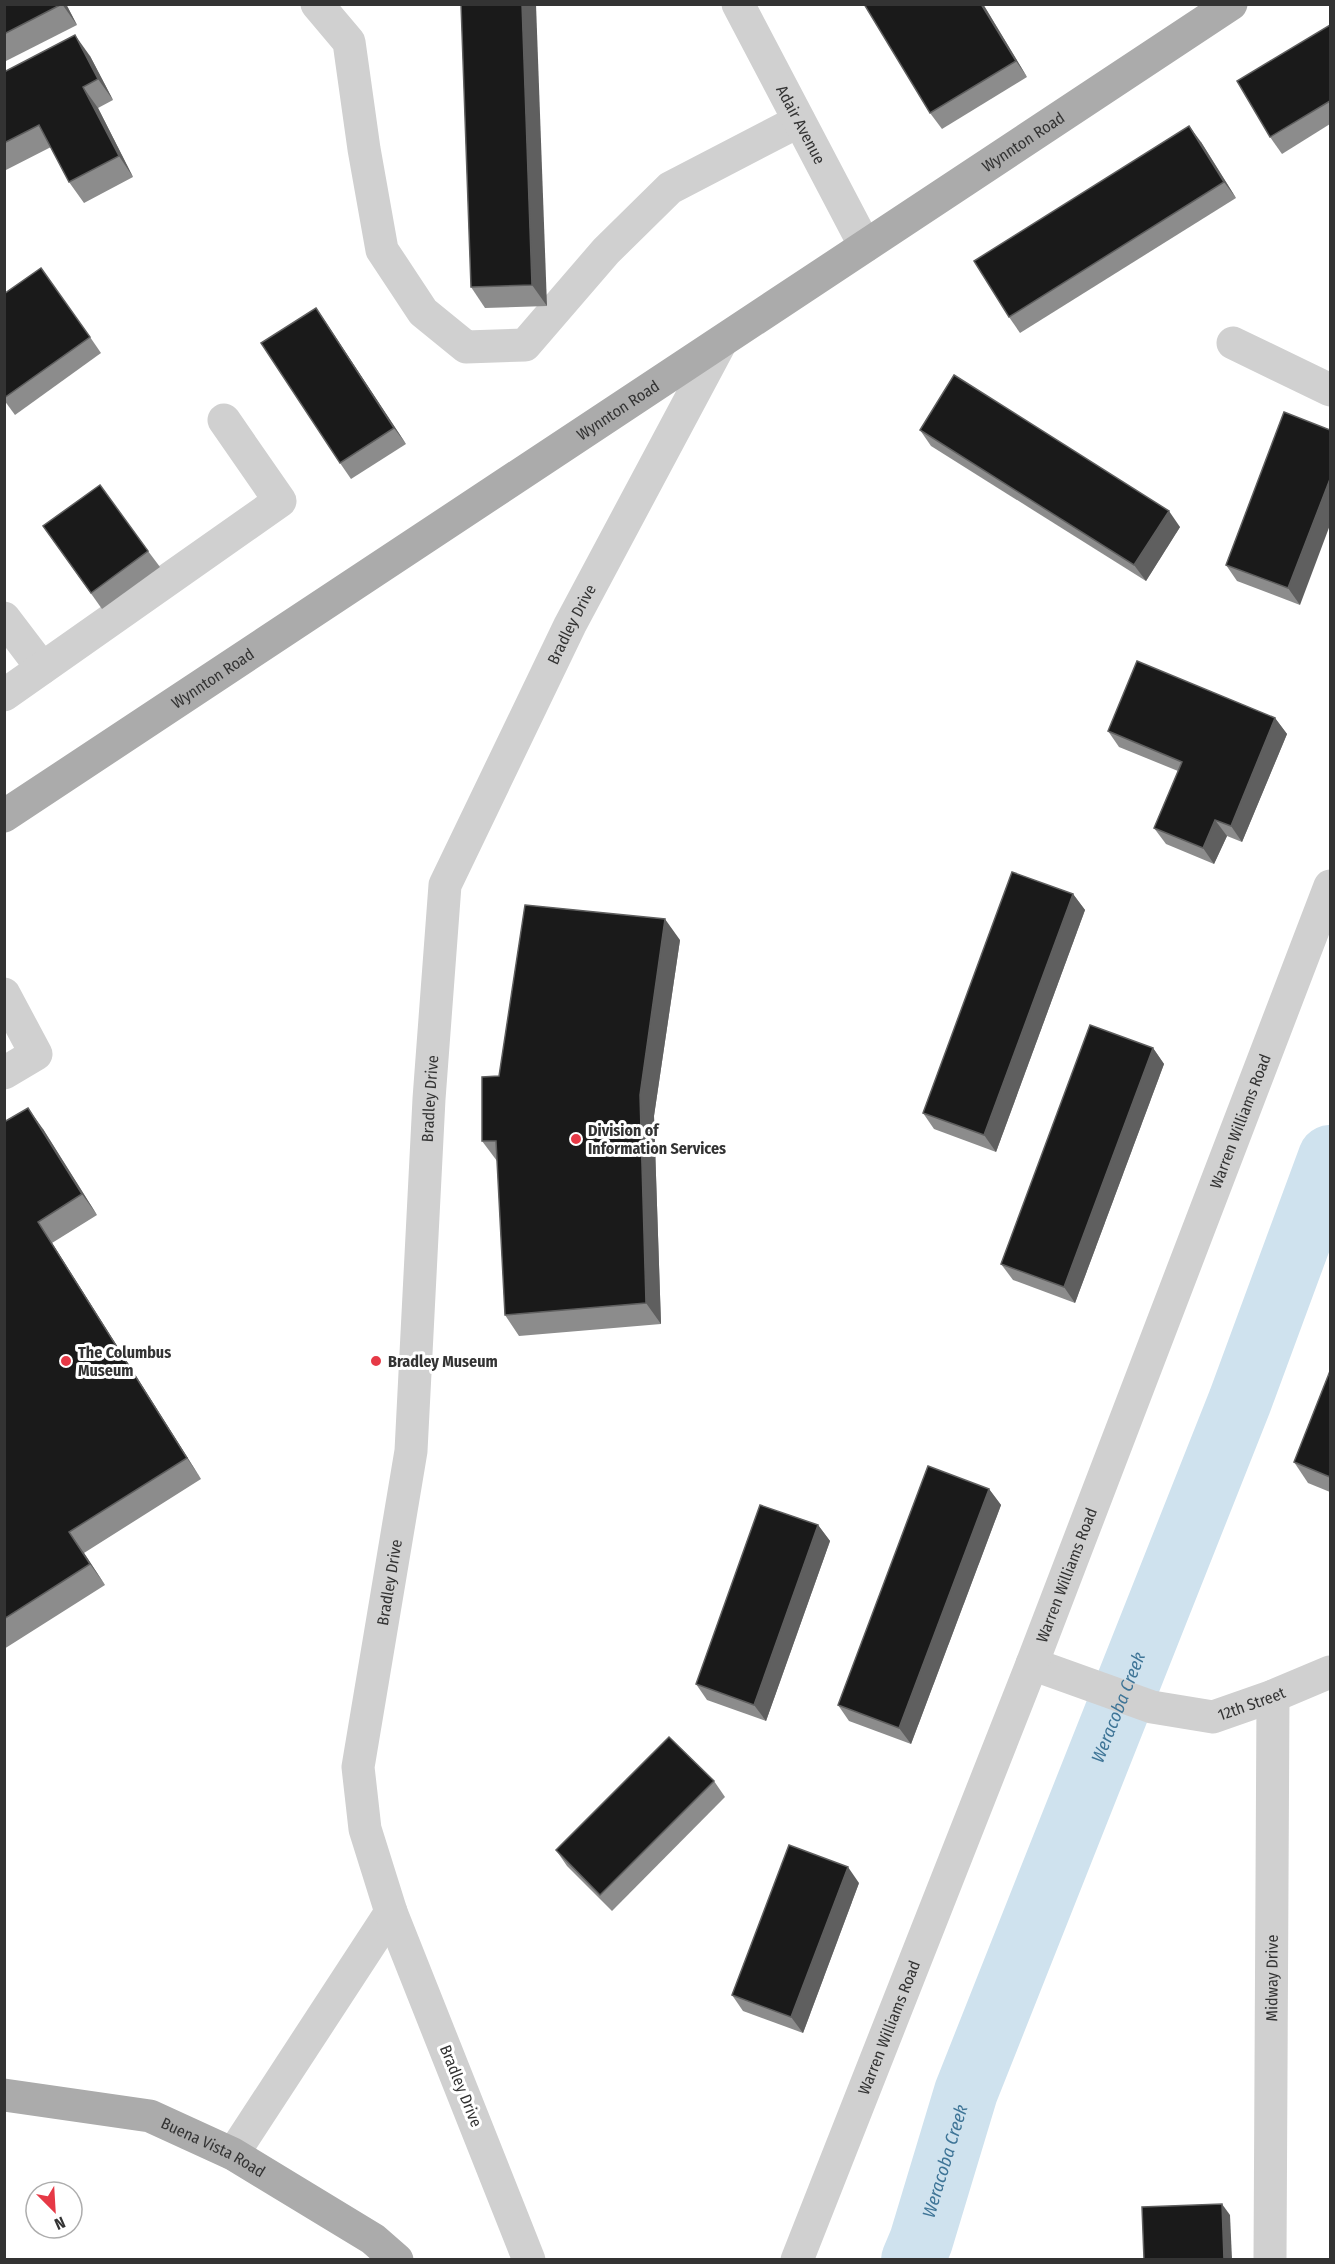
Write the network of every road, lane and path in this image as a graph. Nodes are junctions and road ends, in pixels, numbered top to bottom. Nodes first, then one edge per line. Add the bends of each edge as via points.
1 (317, 4) edge
2 (738, 4) edge
3 (1231, 4) edge
4 (799, 121) junction
5 (865, 246) junction
6 (721, 342) junction
7 (1233, 343) dead end
8 (1330, 390) edge
9 (224, 420) dead end
10 (4, 618) edge
11 (42, 668) junction
12 (4, 695) edge
13 (4, 816) edge
14 (1330, 886) edge
15 (4, 994) edge
16 (4, 1073) edge
17 (1032, 1664) junction
18 (1330, 1672) edge
19 (1273, 1696) junction
20 (391, 1912) junction
21 (4, 2095) edge
22 (233, 2154) junction
23 (397, 2259) edge
24 (529, 2259) edge
25 (797, 2259) edge
26 (1270, 2259) edge

1 - 4 street via 349,42 382,250 423,312 466,347 525,345 606,251 670,188
2 - 4 street, Adair Avenue
3 - 5 main road, Wynnton Road
4 - 5 street, Adair Avenue
5 - 6 main road, Wynnton Road
6 - 13 main road, Wynnton Road
6 - 20 street, Bradley Drive via 570,625 445,885 429,1099 411,1451 358,1767 365,1829
7 - 8 street
9 - 11 street via 280,501
10 - 11 street
11 - 12 street
14 - 17 street, Warren Williams Road
15 - 16 street via 36,1054
17 - 19 street, 12th Street via 1152,1707 1213,1717
17 - 25 street, Warren Williams Road
18 - 19 street, 12th Street
19 - 26 street, Midway Drive
20 - 22 street
20 - 24 street, Bradley Drive
21 - 22 main road, Buena Vista Road via 150,2116
22 - 23 main road, Buena Vista Road via 373,2239

